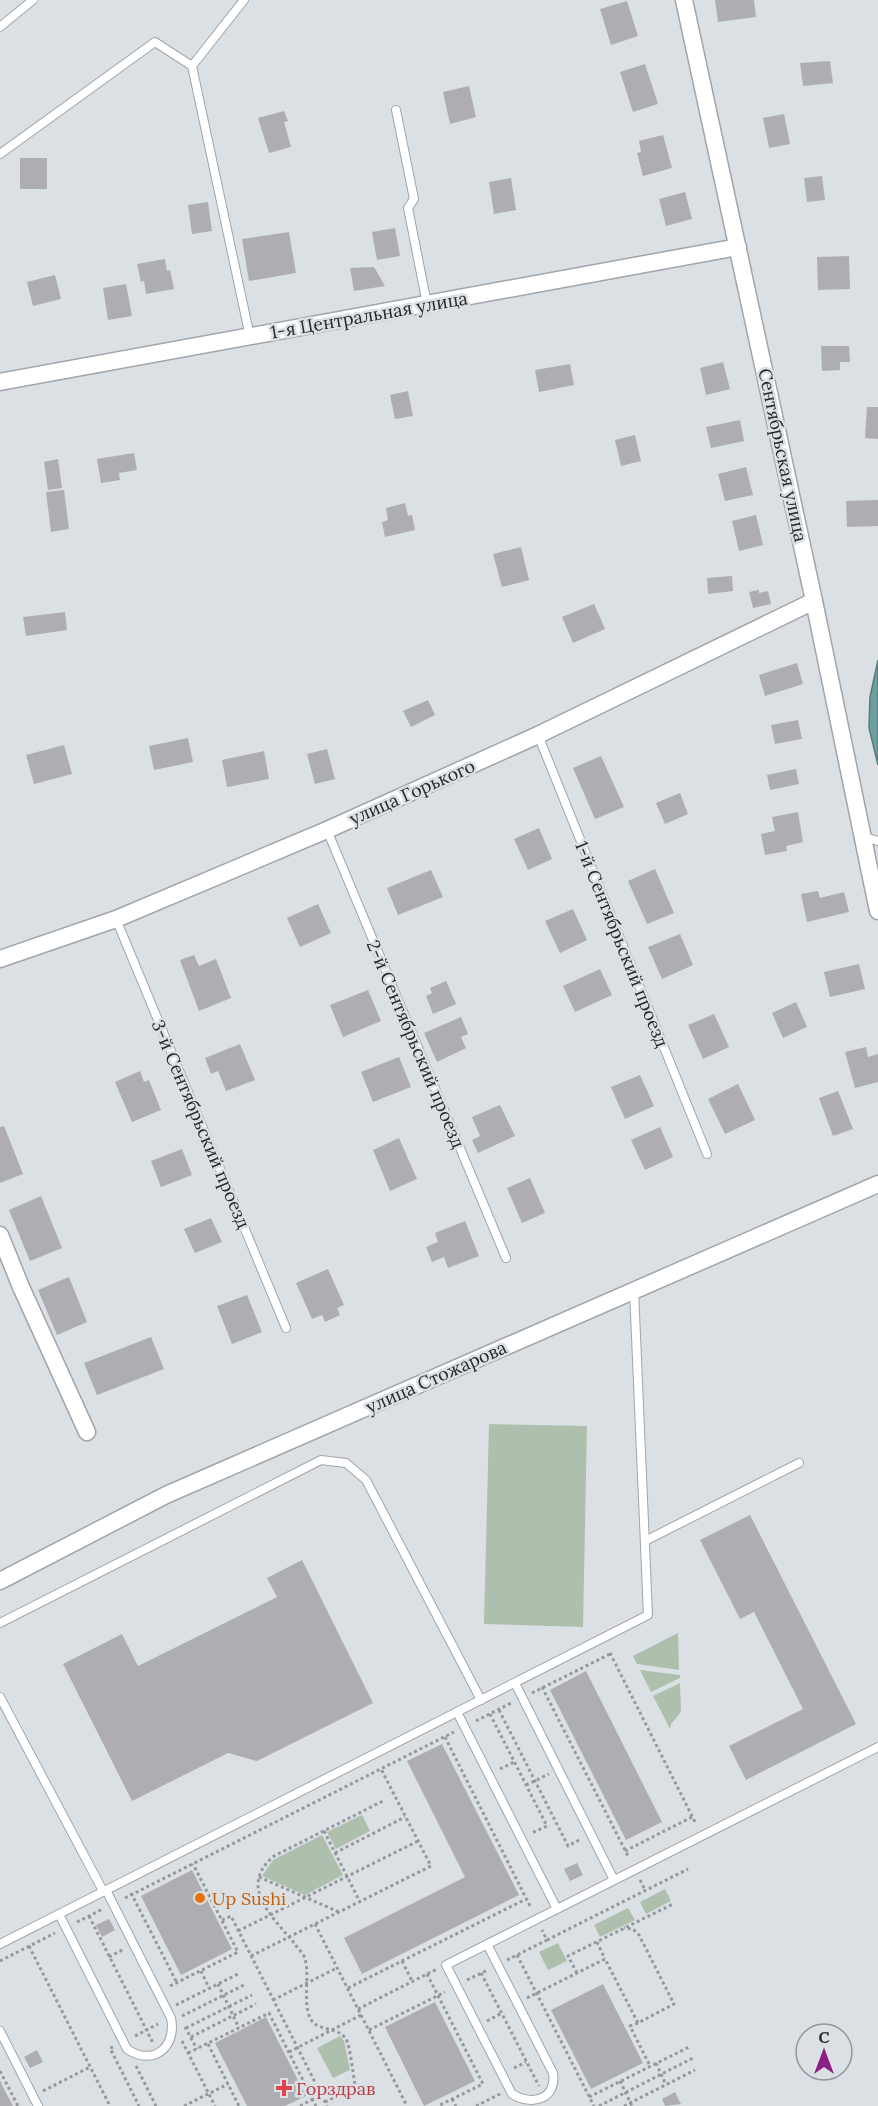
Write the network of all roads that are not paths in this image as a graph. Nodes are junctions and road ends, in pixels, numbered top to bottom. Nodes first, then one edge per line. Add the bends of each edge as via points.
1 (33, 0) edge
2 (244, 0) edge
3 (684, 0) edge
4 (0, 27) edge
5 (192, 66) junction
6 (396, 110) dead end
7 (0, 154) edge
8 (738, 247) junction
9 (427, 304) junction
10 (250, 337) junction
11 (0, 382) edge
12 (814, 601) junction
13 (538, 735) junction
14 (327, 830) junction
15 (861, 836) junction
16 (878, 841) edge
17 (878, 910) edge
18 (116, 919) junction
19 (0, 959) edge
20 (707, 1154) dead end
21 (878, 1184) edge
22 (0, 1235) edge
23 (506, 1258) dead end
24 (634, 1290) junction
25 (286, 1328) dead end
26 (87, 1432) dead end
27 (799, 1463) dead end
28 (645, 1541) junction
29 (0, 1581) edge
30 (0, 1623) edge
31 (515, 1683) junction
32 (0, 1697) edge
33 (481, 1700) junction
34 (457, 1712) junction
35 (878, 1747) edge
36 (614, 1880) junction
37 (104, 1891) junction
38 (557, 1909) junction
39 (59, 1914) junction
40 (0, 1944) edge
41 (488, 1944) junction
42 (0, 2031) edge
43 (38, 2106) edge

1 - 4 lane
2 - 5 lane
3 - 8 street, Сентябрьская улица
5 - 7 lane via 154,42
5 - 10 lane
6 - 9 lane via 414,199 408,208
8 - 9 street, 1-я Центральная улица
8 - 12 street, Сентябрьская улица
9 - 10 street, 1-я Центральная улица
10 - 11 street, 1-я Центральная улица
12 - 13 street, улица Горького
12 - 15 street, Сентябрьская улица
13 - 14 street, улица Горького
13 - 20 lane, 1-й Сентябрьский проезд
14 - 18 street, улица Горького
14 - 23 lane, 2-й Сентябрьский проезд
15 - 16 lane
15 - 17 street, Сентябрьская улица
18 - 19 street, улица Горького
18 - 25 lane, 3-й Сентябрьский проезд
21 - 24 street, улица Стожарова
22 - 26 street
24 - 28 lane
24 - 29 street, улица Стожарова via 166,1495
27 - 28 lane
28 - 31 lane via 648,1615
30 - 33 lane via 321,1460 346,1463 366,1480
31 - 33 lane
31 - 36 lane
32 - 37 lane
33 - 34 lane
34 - 37 lane
34 - 38 lane
35 - 36 lane
36 - 38 lane
37 - 39 lane
37 - 39 lane via 171,2018 171,2037 158,2053 139,2055 126,2045
38 - 41 lane
39 - 40 lane
41 - 41 lane via 553,2073 553,2086 545,2098 535,2103 522,2102 512,2094 446,1965
42 - 43 lane

